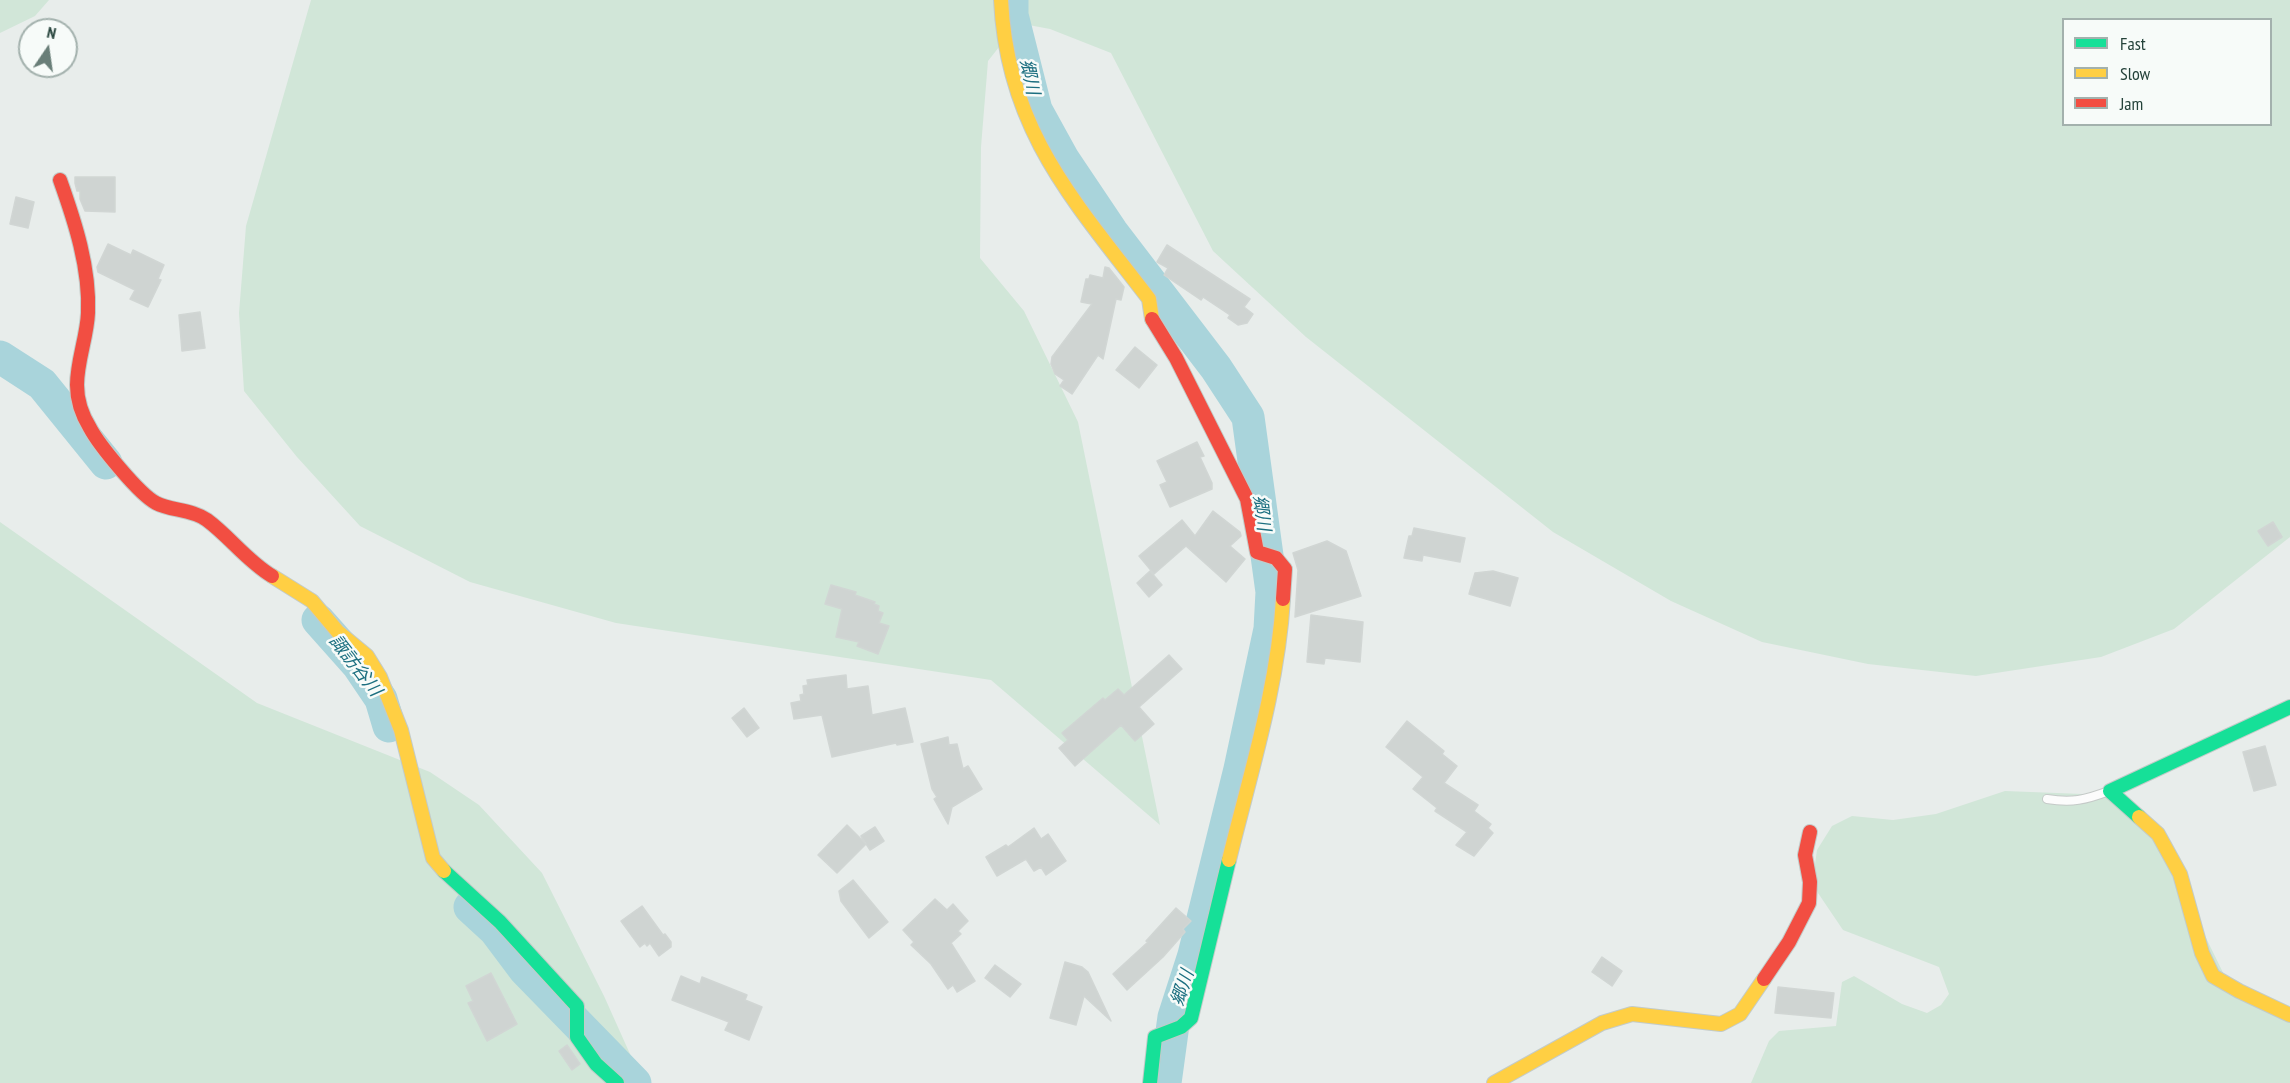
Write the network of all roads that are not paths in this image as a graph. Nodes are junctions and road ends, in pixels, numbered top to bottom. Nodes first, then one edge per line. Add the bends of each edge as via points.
1 (1001, 0) edge
2 (60, 180) dead end
3 (2290, 707) edge
4 (2110, 791) junction
5 (2047, 799) dead end
6 (1810, 832) dead end
7 (2290, 1015) edge
8 (617, 1083) edge
9 (1150, 1083) edge
10 (1494, 1083) edge

1 - 9 street via 1002,31 1014,84 1033,133 1064,184 1149,299 1150,316 1176,358 1248,499 1257,552 1270,556 1285,570 1281,636 1272,682 1191,1018 1181,1027 1155,1037
2 - 8 street via 76,225 87,285 88,313 77,384 80,407 90,429 136,486 156,503 206,519 260,569 312,602 338,632 367,656 380,677 401,730 433,858 500,922 577,1006 577,1037 596,1064
3 - 4 street
4 - 5 lane via 2088,800
4 - 7 street via 2158,834 2180,874 2202,953 2213,976
6 - 10 street via 1805,855 1809,903 1789,942 1740,1014 1721,1024 1632,1014 1602,1023

